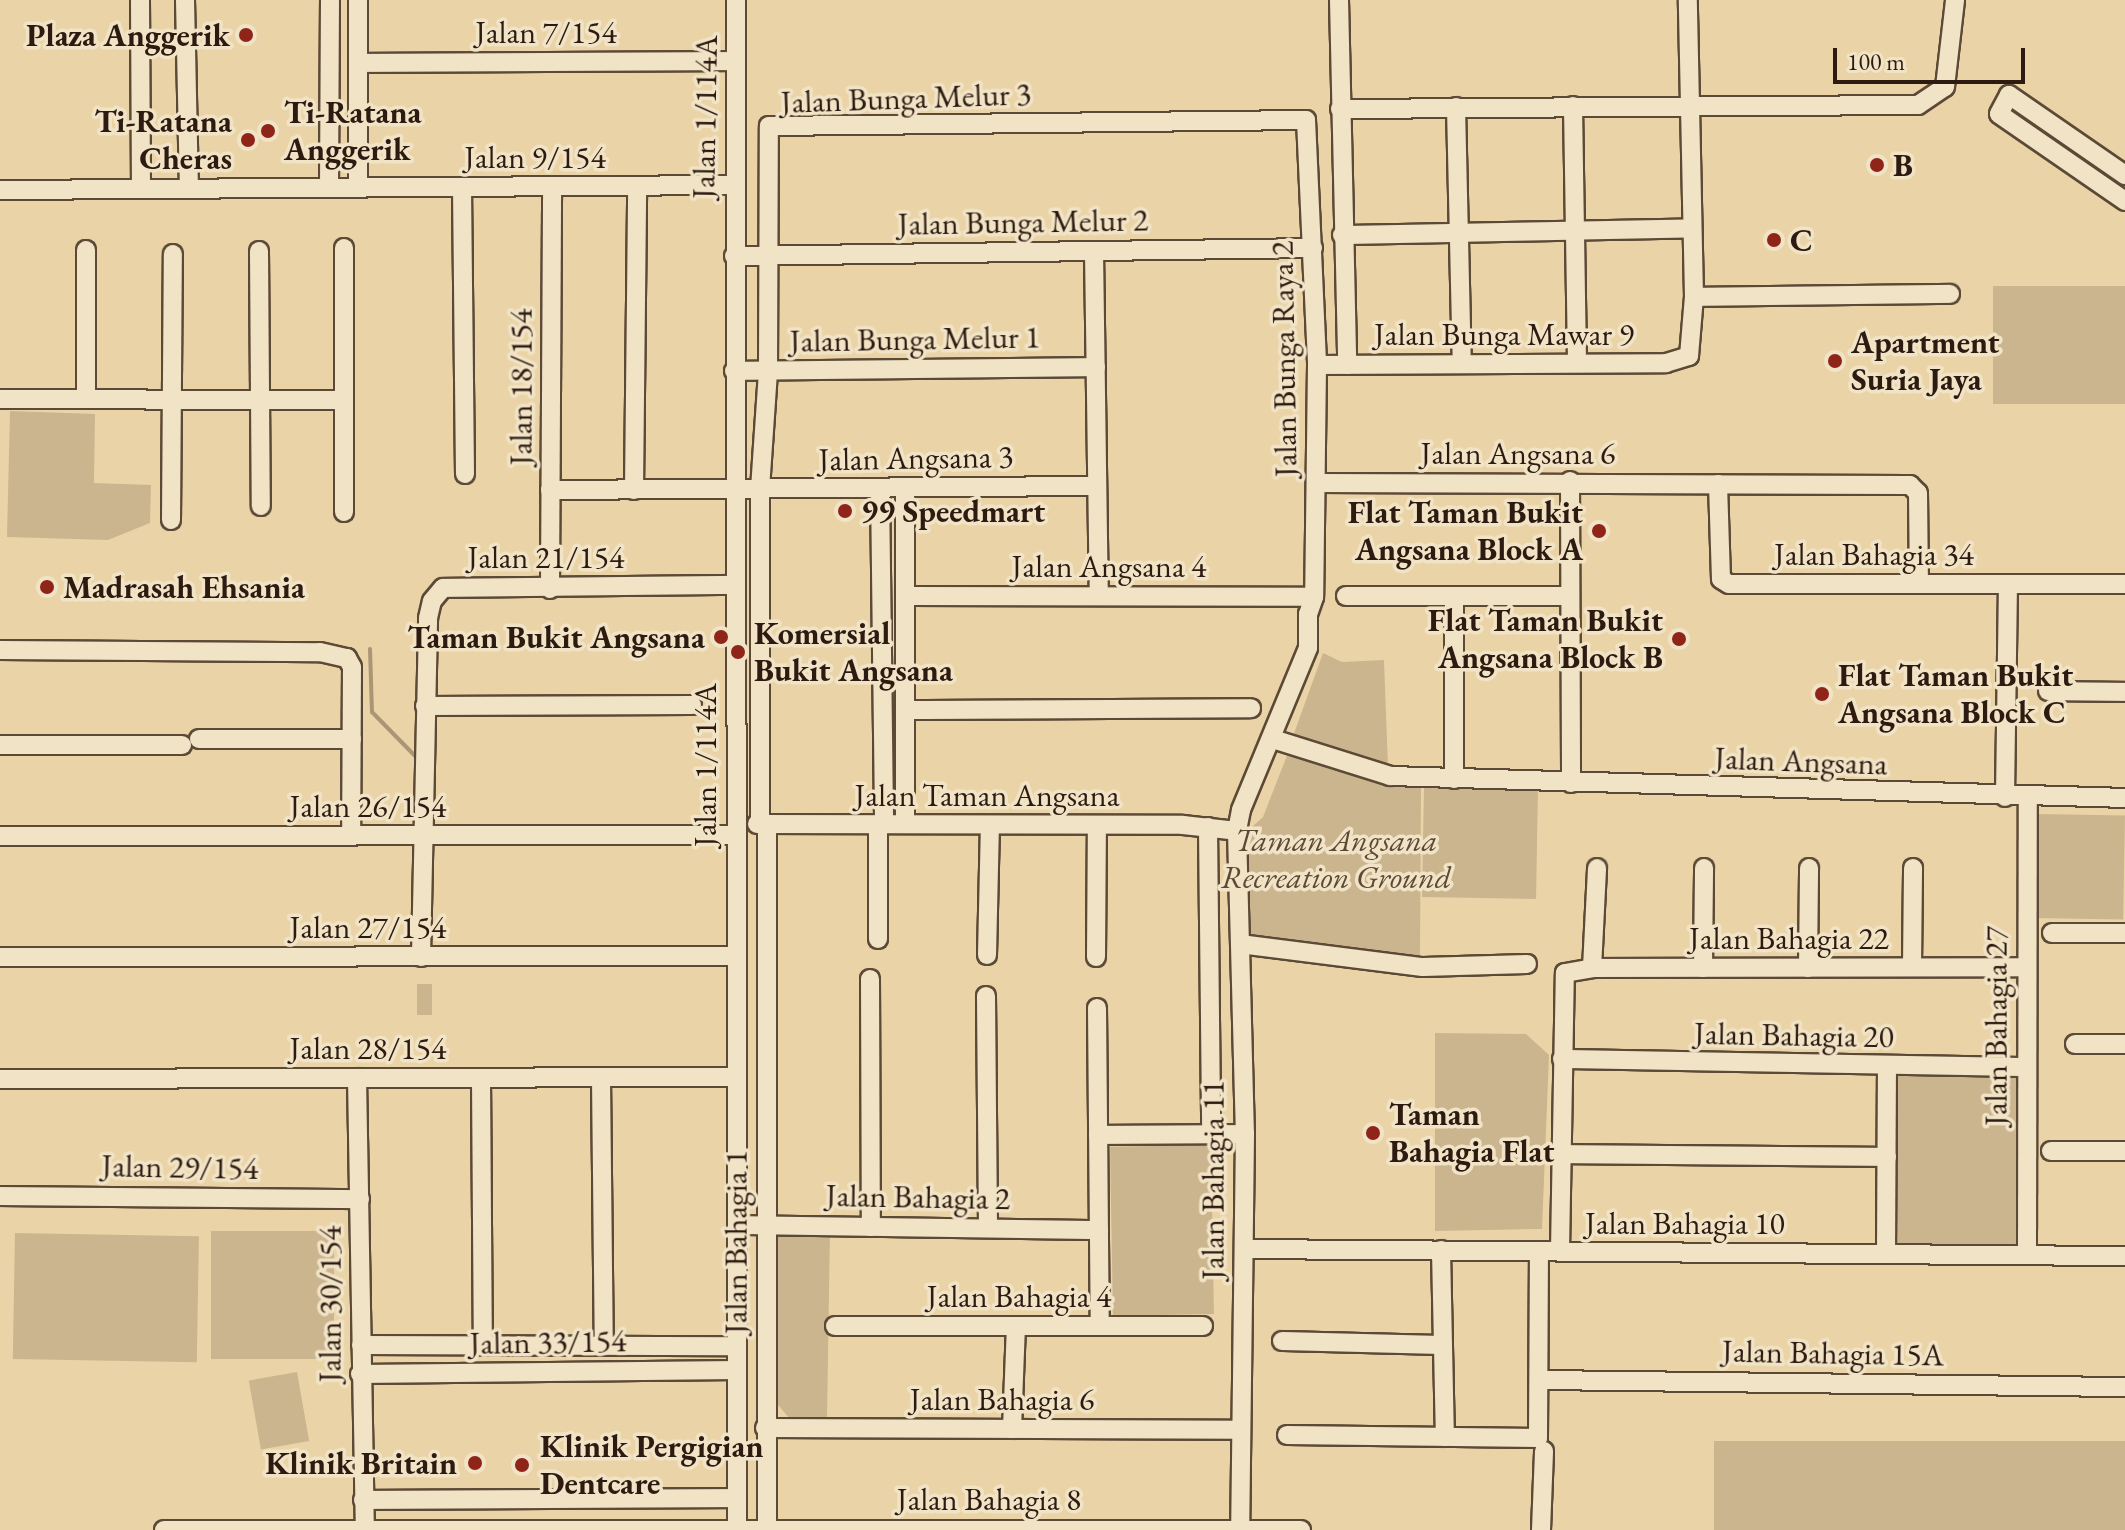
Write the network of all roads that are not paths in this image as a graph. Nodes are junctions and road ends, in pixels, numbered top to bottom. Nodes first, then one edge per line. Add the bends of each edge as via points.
1 (140, 0) edge
2 (185, 0) edge
3 (330, 0) edge
4 (358, 0) edge
5 (736, 0) edge
6 (1339, 0) edge
7 (1688, 0) edge
8 (1955, 0) edge
9 (735, 61) junction
10 (358, 63) junction
11 (1689, 105) junction
12 (1573, 106) junction
13 (1456, 107) junction
14 (1340, 109) junction
15 (1306, 120) joint
16 (2125, 175) edge
17 (734, 185) junction
18 (637, 186) junction
19 (552, 187) junction
20 (329, 188) junction
21 (358, 188) junction
22 (462, 188) junction
23 (141, 189) junction
24 (189, 189) junction
25 (0, 190) edge
26 (2125, 201) edge
27 (1691, 228) junction
28 (1577, 230) junction
29 (1458, 231) junction
30 (1342, 235) junction
31 (344, 248) dead end
32 (1313, 248) junction
33 (86, 250) dead end
34 (259, 251) dead end
35 (1094, 251) junction
36 (173, 254) dead end
37 (768, 255) junction
38 (734, 256) junction
39 (1950, 294) dead end
40 (1694, 297) junction
41 (1462, 363) junction
42 (1577, 363) junction
43 (1317, 365) junction
44 (1347, 365) junction
45 (1096, 367) junction
46 (734, 371) junction
47 (768, 371) junction
48 (0, 399) edge
49 (86, 399) junction
50 (173, 399) junction
51 (259, 399) junction
52 (344, 400) junction
53 (465, 474) dead end
54 (1570, 481) junction
55 (1317, 483) junction
56 (1718, 484) junction
57 (1097, 486) junction
58 (880, 488) junction
59 (905, 488) junction
60 (760, 489) junction
61 (550, 490) junction
62 (634, 490) junction
63 (735, 490) junction
64 (261, 506) dead end
65 (344, 512) dead end
66 (171, 520) dead end
67 (1919, 583) junction
68 (2125, 584) edge
69 (735, 585) junction
70 (2008, 585) junction
71 (550, 589) junction
72 (1099, 595) junction
73 (905, 596) junction
74 (1346, 596) dead end
75 (1570, 596) junction
76 (1314, 597) junction
77 (1454, 598) junction
78 (0, 650) edge
79 (2048, 691) dead end
80 (2125, 692) edge
81 (692, 705) dead end
82 (425, 706) junction
83 (1251, 708) dead end
84 (905, 710) junction
85 (352, 739) junction
86 (1279, 741) junction
87 (0, 745) edge
88 (1454, 779) junction
89 (1571, 783) junction
90 (2005, 797) junction
91 (2028, 797) junction
92 (2125, 798) edge
93 (764, 824) junction
94 (881, 824) junction
95 (905, 824) junction
96 (990, 825) junction
97 (1097, 825) junction
98 (1208, 827) junction
99 (736, 830) junction
100 (1237, 831) junction
101 (0, 836) edge
102 (351, 836) junction
103 (425, 836) junction
104 (1597, 868) dead end
105 (1704, 868) dead end
106 (1809, 868) dead end
107 (1913, 868) dead end
108 (2052, 933) dead end
109 (2125, 933) edge
110 (878, 939) dead end
111 (1240, 944) junction
112 (987, 955) dead end
113 (736, 956) junction
114 (0, 957) edge
115 (421, 957) junction
116 (1096, 957) dead end
117 (1527, 964) dead end
118 (1912, 967) junction
119 (2025, 967) junction
120 (1592, 968) junction
121 (1703, 968) junction
122 (1808, 968) junction
123 (870, 979) dead end
124 (986, 996) dead end
125 (1097, 1008) dead end
126 (2075, 1044) dead end
127 (2125, 1044) edge
128 (1562, 1059) junction
129 (1887, 1066) junction
130 (2026, 1067) junction
131 (736, 1077) junction
132 (357, 1078) junction
133 (481, 1078) junction
134 (601, 1078) junction
135 (0, 1079) edge
136 (1211, 1134) junction
137 (1245, 1134) junction
138 (1098, 1135) junction
139 (2051, 1151) dead end
140 (2125, 1151) edge
141 (1561, 1154) junction
142 (1887, 1157) junction
143 (0, 1196) edge
144 (360, 1199) junction
145 (737, 1225) junction
146 (767, 1225) junction
147 (871, 1227) junction
148 (988, 1228) junction
149 (1099, 1230) junction
150 (1244, 1249) junction
151 (1441, 1250) junction
152 (1560, 1251) junction
153 (1539, 1252) junction
154 (1886, 1254) junction
155 (2027, 1255) junction
156 (2125, 1256) edge
157 (835, 1326) dead end
158 (1016, 1326) junction
159 (1100, 1326) junction
160 (1203, 1326) dead end
161 (1282, 1341) dead end
162 (361, 1345) junction
163 (483, 1345) junction
164 (604, 1345) junction
165 (1442, 1345) junction
166 (737, 1346) junction
167 (737, 1370) junction
168 (360, 1374) junction
169 (1540, 1380) junction
170 (2125, 1387) edge
171 (765, 1428) junction
172 (1012, 1429) junction
173 (1240, 1430) junction
174 (1287, 1435) dead end
175 (1445, 1437) junction
176 (1541, 1444) junction
177 (737, 1498) junction
178 (363, 1500) junction
179 (737, 1528) edge
180 (365, 1529) edge
181 (767, 1529) edge
182 (1240, 1529) edge
183 (164, 1530) edge
184 (910, 1530) edge
185 (932, 1530) edge
186 (1273, 1530) edge
187 (1301, 1530) edge
188 (1541, 1530) edge

1 - 23 street
2 - 24 street
3 - 20 street
4 - 10 street
5 - 9 street, Jalan 1/114A
6 - 14 street
7 - 11 street
8 - 11 street via 1945,87 1918,105
9 - 10 street, Jalan 7/154
9 - 17 street, Jalan 1/114A
10 - 21 street
11 - 12 street
11 - 27 street
12 - 13 street
12 - 28 street
13 - 14 street
13 - 29 street
14 - 30 street
15 - 32 street, Jalan Bunga Raya 2
15 - 37 street, Jalan Bunga Melur 3 via 769,126
16 - 26 street via 2009,95 1999,114
17 - 18 street, Jalan 9/154
17 - 38 street, Jalan 1/114A
18 - 19 street, Jalan 9/154
18 - 62 street
19 - 22 street, Jalan 9/154
19 - 61 street, Jalan 18/154
20 - 21 street, Jalan 9/154
20 - 24 street, Jalan 9/154
21 - 22 street, Jalan 9/154
22 - 53 street
23 - 24 street, Jalan 9/154
23 - 25 street, Jalan 9/154
27 - 28 street
27 - 40 street
28 - 29 street
28 - 42 street
29 - 30 street
29 - 41 street
30 - 44 street
31 - 52 street
32 - 35 street, Jalan Bunga Melur 2
32 - 43 street, Jalan Bunga Raya 2
33 - 49 street
34 - 51 street
35 - 37 street, Jalan Bunga Melur 2
35 - 45 street
36 - 50 street
37 - 38 street, Jalan Bunga Melur 2
37 - 47 street, Jalan Bunga Melur 3
38 - 46 street, Jalan 1/114A
39 - 40 street
40 - 42 street, Jalan Bunga Mawar 9 via 1689,356 1666,363
41 - 42 street, Jalan Bunga Mawar 9
41 - 44 street, Jalan Bunga Mawar 9
43 - 44 street, Jalan Bunga Mawar 9
43 - 55 street, Jalan Bunga Raya 2
45 - 47 street, Jalan Bunga Melur 1
45 - 57 street
46 - 47 street, Jalan Bunga Melur 1
46 - 63 street, Jalan 1/114A
47 - 60 street, Jalan Bunga Melur 3
48 - 49 street
49 - 50 street
50 - 51 street
50 - 66 street
51 - 52 street
51 - 64 street
52 - 65 street
54 - 55 street, Jalan Angsana 6
54 - 56 street, Jalan Angsana 6
54 - 75 street
55 - 76 street, Jalan Bunga Raya 2
56 - 67 street, Jalan Angsana 6 via 1916,488
56 - 67 street, Jalan Bahagia 34 via 1723,583
57 - 59 street, Jalan Angsana 3
57 - 72 street
58 - 59 street, Jalan Angsana 3
58 - 60 street, Jalan Angsana 3
58 - 94 street
59 - 73 street
60 - 63 street, Jalan Angsana 3
60 - 93 street, Jalan Bunga Melur 3
61 - 62 street, Jalan Angsana 3
61 - 71 street, Jalan 18/154
62 - 63 street, Jalan Angsana 3
63 - 69 street, Jalan 1/114A
67 - 70 street, Jalan Bahagia 34
68 - 70 street, Jalan Bahagia 34
69 - 71 street, Jalan 21/154
69 - 99 street, Jalan 1/114A
70 - 90 street
71 - 82 street, Jalan 21/154 via 443,588 432,601 428,618
72 - 73 street, Jalan Angsana 4
72 - 76 street, Jalan Angsana 4
73 - 84 street
74 - 77 street
75 - 77 street
75 - 89 street
76 - 86 street, Jalan Bunga Raya 2 via 1320,649
77 - 88 street
78 - 85 street via 334,653 352,667
79 - 80 street
81 - 82 street
82 - 103 street, Jalan 21/154
83 - 84 street
84 - 95 street
85 - 87 street
85 - 102 street
86 - 88 street, Jalan Angsana via 1390,776
86 - 100 street, Jalan Bunga Raya 2
88 - 89 street, Jalan Angsana
89 - 90 street, Jalan Angsana
90 - 91 street, Jalan Angsana
91 - 92 street, Jalan Angsana
91 - 119 street, Jalan Bahagia 27
93 - 94 street, Jalan Taman Angsana
93 - 99 street, Jalan Taman Angsana
93 - 146 street, Jalan Bahagia 1
94 - 95 street, Jalan Taman Angsana
94 - 110 street
95 - 96 street, Jalan Taman Angsana
96 - 97 street, Jalan Taman Angsana
96 - 112 street
97 - 98 street, Jalan Taman Angsana
97 - 116 street
98 - 100 street, Jalan Taman Angsana
98 - 136 street
99 - 103 street, Jalan 26/154
99 - 113 street, Jalan 1/114A
100 - 111 street, Jalan Bahagia 11
101 - 102 street, Jalan 26/154
102 - 103 street, Jalan 26/154
103 - 115 street, Jalan 21/154
104 - 120 street
105 - 121 street
106 - 122 street
107 - 118 street
108 - 109 street
111 - 117 street via 1423,967
111 - 137 street, Jalan Bahagia 11
113 - 115 street, Jalan 27/154
113 - 131 street, Jalan 1/114A
114 - 115 street, Jalan 27/154
118 - 119 street, Jalan Bahagia 22
118 - 122 street, Jalan Bahagia 22
119 - 130 street, Jalan Bahagia 27
120 - 121 street, Jalan Bahagia 22
120 - 128 street, Jalan Bahagia 22 via 1565,973
121 - 122 street, Jalan Bahagia 22
123 - 147 street
124 - 148 street
125 - 138 street
126 - 127 street
128 - 129 street, Jalan Bahagia 20
128 - 141 street
129 - 130 street, Jalan Bahagia 20
129 - 142 street
130 - 155 street, Jalan Bahagia 27
131 - 134 street, Jalan 28/154
131 - 145 street, Jalan 1/114A
132 - 133 street, Jalan 28/154
132 - 135 street, Jalan 28/154
132 - 144 street, Jalan 30/154
133 - 134 street, Jalan 28/154
133 - 163 street
134 - 164 street
136 - 137 street
136 - 138 street
137 - 150 street, Jalan Bahagia 11
138 - 149 street
139 - 140 street
141 - 142 street
141 - 152 street
142 - 154 street
143 - 144 street, Jalan 29/154
144 - 162 street, Jalan 30/154
145 - 146 street, Jalan Bahagia 2
145 - 166 street, Jalan 1/114A
146 - 147 street, Jalan Bahagia 2
146 - 171 street, Jalan Bahagia 1
147 - 148 street, Jalan Bahagia 2
148 - 149 street, Jalan Bahagia 2
149 - 159 street
150 - 151 street, Jalan Bahagia 10
150 - 173 street, Jalan Bahagia 11
151 - 153 street, Jalan Bahagia 10
151 - 165 street
152 - 153 street, Jalan Bahagia 10
152 - 154 street, Jalan Bahagia 10
153 - 169 street
154 - 155 street, Jalan Bahagia 10
155 - 156 street, Jalan Bahagia 10
157 - 158 street, Jalan Bahagia 4
158 - 159 street, Jalan Bahagia 4
158 - 172 street
159 - 160 street, Jalan Bahagia 4
161 - 165 street
162 - 163 street, Jalan 33/154
162 - 168 street, Jalan 30/154
163 - 164 street, Jalan 33/154
164 - 166 street, Jalan 33/154
165 - 175 street
166 - 167 street, Jalan 1/114A
167 - 168 street, Jalan 33/154
167 - 177 street, Jalan 1/114A
168 - 178 street, Jalan 30/154
169 - 170 street, Jalan Bahagia 15A
169 - 176 street
171 - 172 street, Jalan Bahagia 6
171 - 181 street, Jalan Bahagia 1
172 - 173 street, Jalan Bahagia 6
173 - 182 street, Jalan Bahagia 11
174 - 175 street
175 - 176 street
176 - 188 street
177 - 178 street
177 - 179 street, Jalan 1/114A
178 - 180 street, Jalan 30/154
179 - 180 street, Jalan Bahagia 8
179 - 181 street, Jalan Bahagia 8
180 - 183 street, Jalan Bahagia 8
181 - 184 street, Jalan Bahagia 8
182 - 185 street, Jalan Bahagia 8
182 - 186 street, Jalan Bahagia 8
184 - 185 street, Jalan Bahagia 8
186 - 187 street, Jalan Bahagia 8

